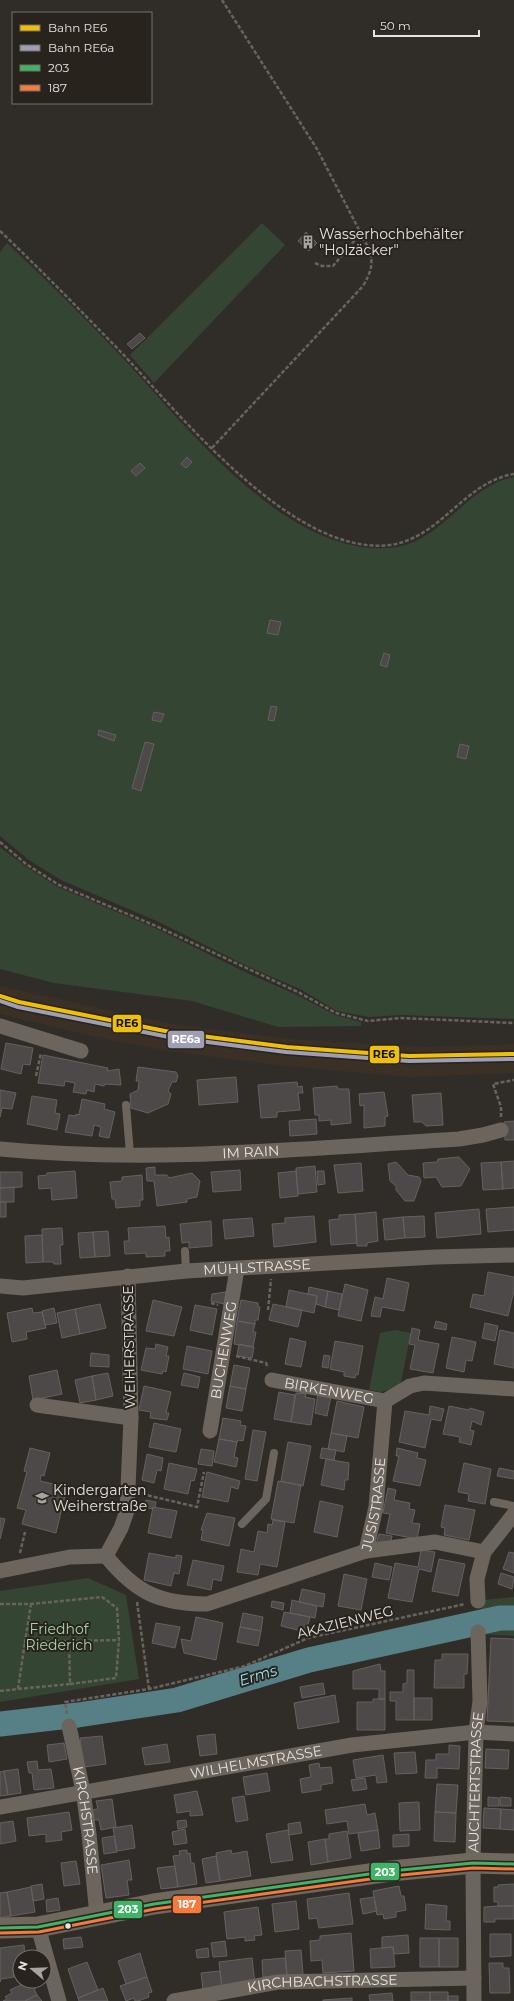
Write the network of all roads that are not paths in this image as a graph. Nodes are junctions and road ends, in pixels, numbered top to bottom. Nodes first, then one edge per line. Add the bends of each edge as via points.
1 (0, 1026) edge
2 (81, 1051) dead end
3 (126, 1105) dead end
4 (501, 1130) dead end
5 (0, 1149) edge
6 (130, 1154) junction
7 (185, 1251) dead end
8 (514, 1255) edge
9 (237, 1269) junction
10 (186, 1271) junction
11 (128, 1276) junction
12 (0, 1286) edge
13 (272, 1380) road end
14 (514, 1389) edge
15 (385, 1400) junction
16 (37, 1405) dead end
17 (130, 1418) junction
18 (210, 1431) dead end
19 (274, 1453) dead end
20 (494, 1502) dead end
21 (514, 1506) edge
22 (514, 1514) edge
23 (242, 1524) dead end
24 (366, 1551) junction
25 (484, 1552) junction
26 (106, 1556) junction
27 (0, 1571) edge
28 (478, 1601) road end
29 (478, 1632) dead end
30 (69, 1726) dead end
31 (476, 1732) junction
32 (514, 1734) edge
33 (83, 1791) junction
34 (0, 1807) edge
35 (474, 1863) junction
36 (513, 1864) edge
37 (97, 1915) junction
38 (38, 1927) junction
39 (0, 1928) edge
40 (474, 1978) junction
41 (59, 2001) edge
42 (174, 2001) edge
43 (474, 2001) edge

1 - 2 street
3 - 6 lane
4 - 6 street, IM RAIN via 459,1139 221,1153
5 - 6 street, IM RAIN
7 - 10 lane
8 - 9 street, MÜHLSTRASSE
9 - 10 street, MÜHLSTRASSE
9 - 18 street, BUCHENWEG
10 - 11 street, MÜHLSTRASSE
11 - 12 street, MÜHLSTRASSE via 23,1288
11 - 17 street, WEIHERSTRASSE
13 - 15 street, BIRKENWEG
14 - 15 street via 424,1383 410,1386
15 - 24 street, JUSISTRASSE via 376,1507
16 - 17 street, WEIHERSTRASSE
17 - 26 street, WEIHERSTRASSE via 127,1511
19 - 23 lane via 266,1499
20 - 21 lane
22 - 25 street
24 - 25 street via 435,1542
24 - 26 street, JUSISTRASSE via 207,1604 183,1604 160,1598 134,1586
25 - 28 street via 477,1579
26 - 27 street via 70,1557
29 - 31 street, AUCHTERTSTRASSE via 480,1701
30 - 33 street, KIRCHSTRASSE
31 - 32 street, WILHELMSTRASSE
31 - 33 street, WILHELMSTRASSE via 352,1745
31 - 35 street, AUCHTERTSTRASSE
33 - 34 street, WILHELMSTRASSE
33 - 37 street, KIRCHSTRASSE
35 - 36 street
35 - 37 street via 307,1882 154,1904
35 - 40 street, AUCHTERTSTRASSE
37 - 38 street
38 - 39 street
38 - 41 street
40 - 42 street, KIRCHBACHSTRASSE via 278,1982
40 - 43 street, AUCHTERTSTRASSE

